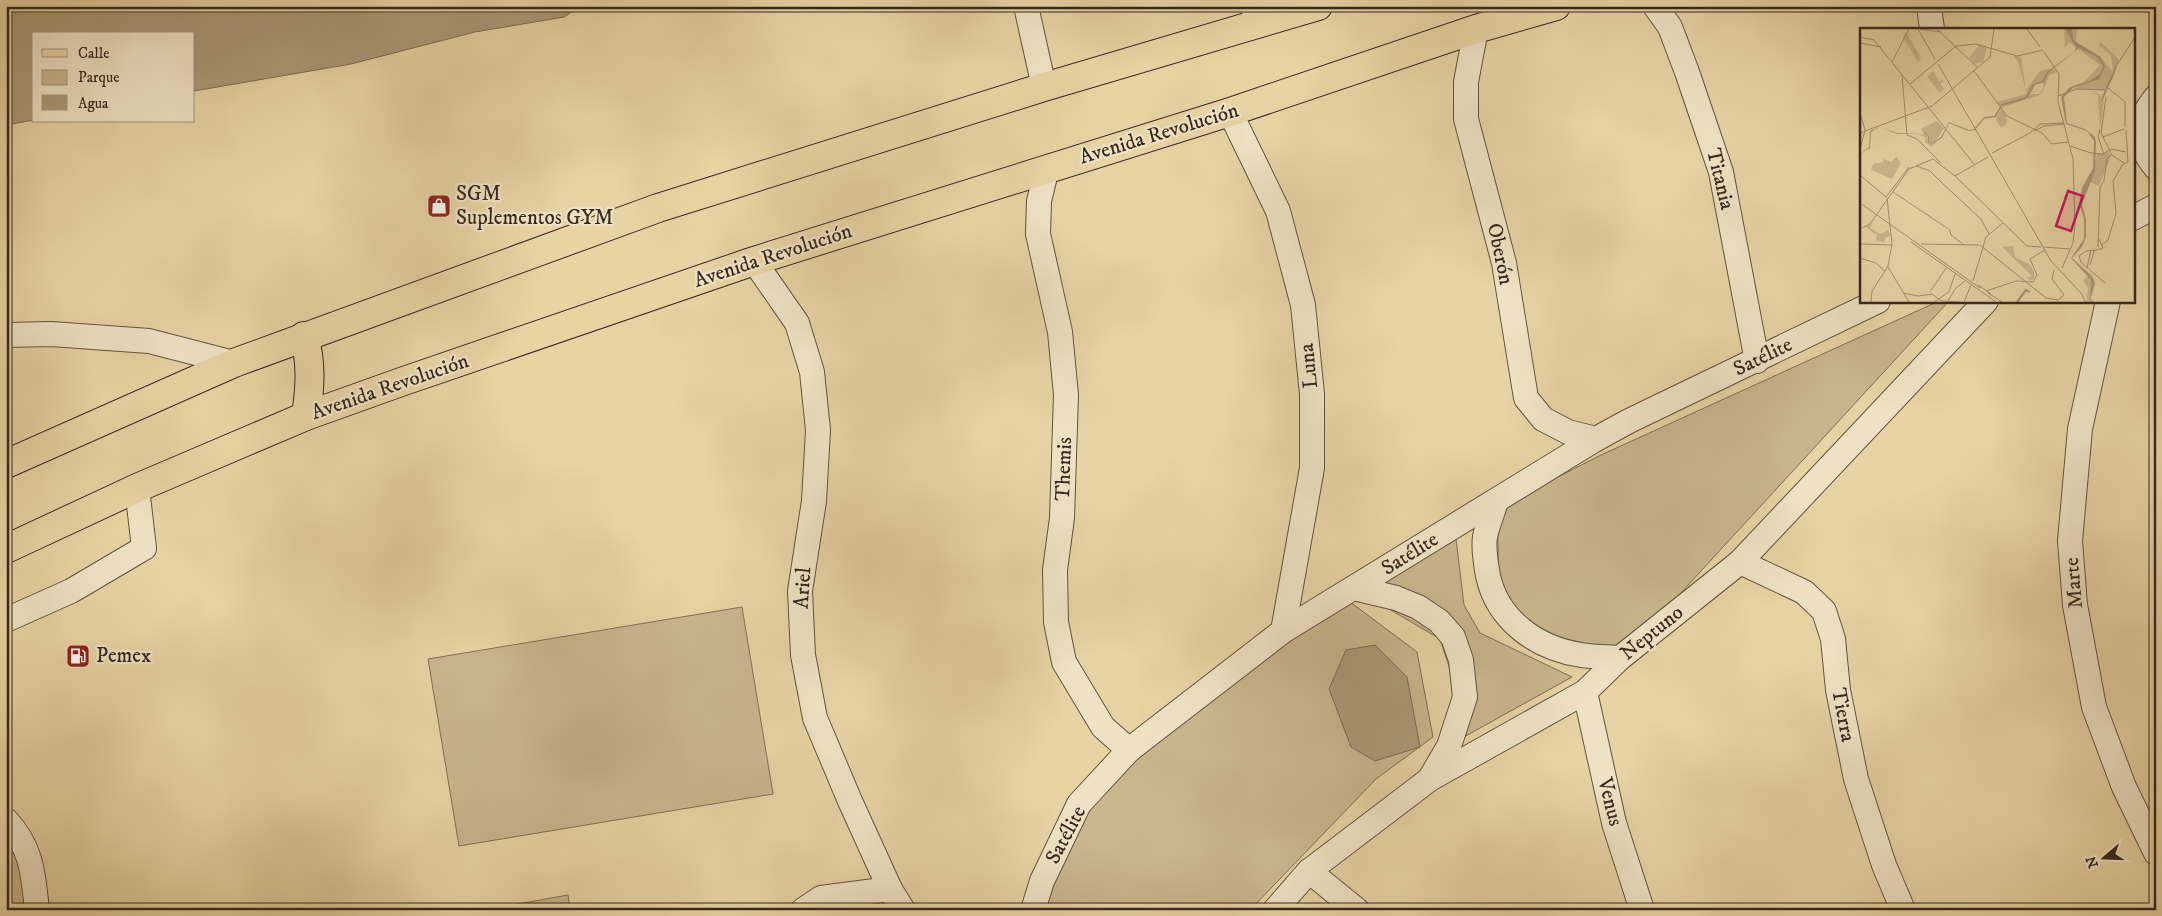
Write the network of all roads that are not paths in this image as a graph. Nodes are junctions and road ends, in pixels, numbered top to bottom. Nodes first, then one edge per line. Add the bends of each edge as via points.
1 (1026, 6) edge
2 (1318, 6) edge
3 (1556, 6) edge
4 (1655, 6) edge
5 (1929, 6) edge
6 (1255, 15) edge
7 (1932, 28) edge
8 (1476, 29) junction
9 (1044, 87) junction
10 (2156, 97) edge
11 (1230, 112) junction
12 (2137, 146) edge
13 (1047, 168) junction
14 (2156, 168) edge
15 (2156, 206) edge
16 (2134, 217) edge
17 (754, 262) junction
18 (1876, 302) edge
19 (1985, 302) edge
20 (2108, 302) edge
21 (6, 335) edge
22 (304, 336) junction
23 (1757, 361) junction
24 (234, 363) junction
25 (306, 416) junction
26 (1596, 439) junction
27 (6, 464) edge
28 (137, 488) junction
29 (1496, 500) junction
30 (6, 549) edge
31 (1740, 562) junction
32 (1354, 588) junction
33 (6, 620) edge
34 (1283, 631) junction
35 (1620, 658) junction
36 (1585, 692) junction
37 (1129, 750) junction
38 (1430, 779) junction
39 (6, 820) edge
40 (2156, 853) edge
41 (1309, 871) junction
42 (890, 888) junction
43 (37, 910) edge
44 (804, 910) edge
45 (903, 910) edge
46 (1033, 910) edge
47 (1275, 910) edge
48 (1357, 910) edge
49 (1642, 910) edge
50 (1903, 910) edge

1 - 9 street
2 - 6 main road
3 - 8 main road, Avenida Revolución
4 - 23 street, Titania via 1670,27 1720,172
5 - 7 street
6 - 9 main road
8 - 11 main road, Avenida Revolución
8 - 26 street, Oberón via 1466,82 1466,118 1504,264 1526,398 1543,419 1568,432
9 - 22 main road via 658,208
10 - 12 street via 2142,116
11 - 13 main road, Avenida Revolución
11 - 34 street, Luna via 1278,211 1302,304 1311,384 1312,468
12 - 14 street
13 - 17 main road, Avenida Revolución
13 - 37 street, Themis via 1039,202 1038,234 1060,332 1066,395 1062,518 1055,570 1056,622 1064,662 1103,727
15 - 16 street
17 - 25 main road, Avenida Revolución
17 - 42 street, Ariel via 796,323 812,372 818,430 814,501 800,591 803,655 815,718
18 - 23 street, Satélite
19 - 31 street, Neptuno
20 - 40 street, Marte via 2080,429 2070,541 2075,606 2094,707 2124,788
21 - 24 street via 51,334 149,341
22 - 24 main road
22 - 25 main road via 311,380
23 - 26 street, Satélite
24 - 27 main road
25 - 28 main road, Avenida Revolución
26 - 29 street, Satélite
28 - 30 main road, Avenida Revolución
28 - 33 street via 144,548 71,591
29 - 32 street, Satélite
29 - 35 street via 1485,539 1486,565 1492,593 1507,617 1523,632 1551,646 1581,655
31 - 35 street, Neptuno
31 - 50 street, Tierra via 1804,592 1824,612 1832,638 1838,690 1856,779 1884,865
32 - 34 street, Satélite
32 - 38 street via 1418,607 1439,621 1453,637 1461,660 1465,697 1450,746
34 - 37 street, Satélite
35 - 36 street, Neptuno
36 - 38 street, Neptuno
36 - 49 street, Venus via 1614,823
37 - 46 street, Satélite via 1080,804 1042,881
38 - 41 street, Neptuno
39 - 43 street via 17,831 32,864
41 - 47 street, Neptuno
41 - 48 street
42 - 44 street via 821,898
42 - 45 street, Ariel

